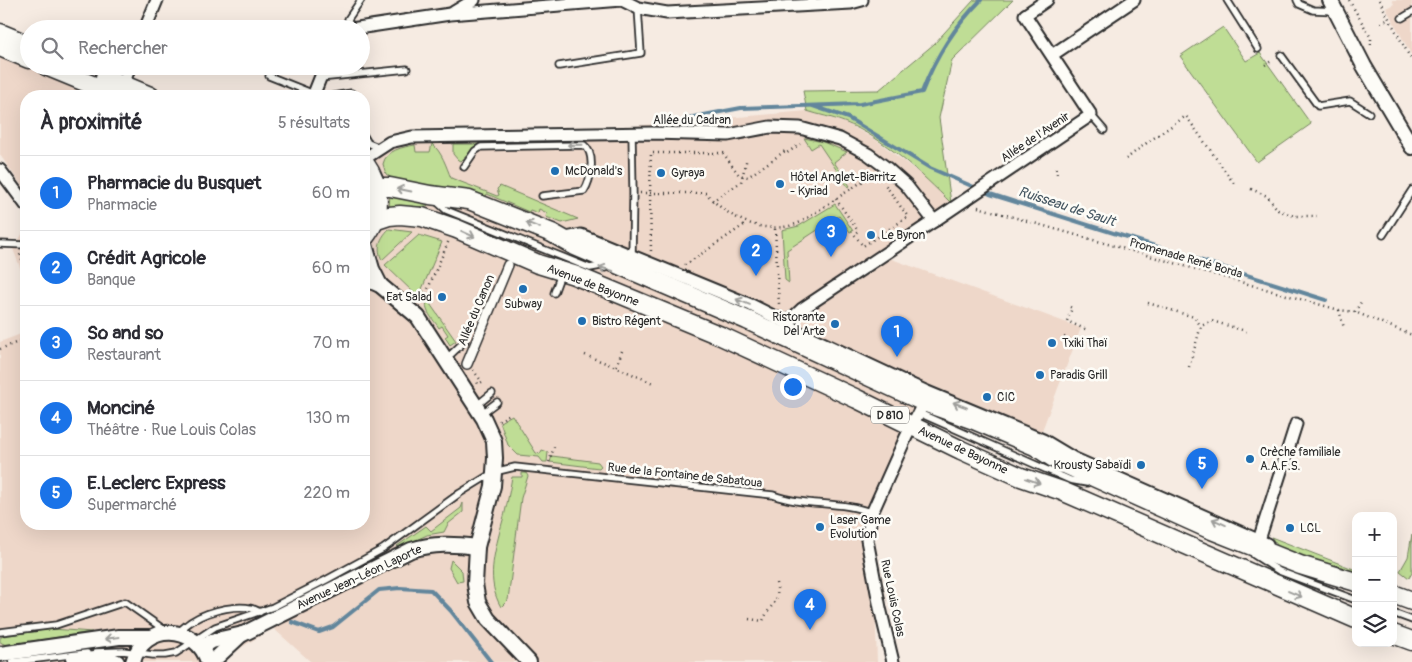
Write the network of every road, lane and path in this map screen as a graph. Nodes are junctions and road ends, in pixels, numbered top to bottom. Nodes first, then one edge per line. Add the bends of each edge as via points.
1 (157, 0) edge
2 (361, 0) edge
3 (474, 0) edge
4 (862, 0) edge
5 (1047, 0) edge
6 (1134, 0) edge
7 (1227, 0) edge
8 (1297, 0) edge
9 (1349, 0) edge
10 (1379, 0) edge
11 (1334, 4) edge
12 (638, 8) junction
13 (1412, 12) edge
14 (450, 14) junction
15 (1402, 18) dead end
16 (1389, 19) junction
17 (149, 20) edge
18 (348, 20) edge
19 (1381, 22) dead end
20 (370, 26) edge
21 (0, 34) edge
22 (20, 42) edge
23 (0, 47) edge
24 (1258, 49) dead end
25 (20, 55) edge
26 (1052, 55) junction
27 (1281, 55) dead end
28 (1374, 56) dead end
29 (1412, 61) edge
30 (559, 66) dead end
31 (407, 69) dead end
32 (370, 73) edge
33 (74, 75) edge
34 (94, 75) edge
35 (127, 75) edge
36 (321, 75) edge
37 (349, 75) edge
38 (269, 76) dead end
39 (320, 78) junction
40 (121, 90) edge
41 (302, 90) edge
42 (316, 90) edge
43 (1369, 113) dead end
44 (1091, 115) junction
45 (1104, 130) dead end
46 (632, 134) junction
47 (1412, 135) edge
48 (370, 144) edge
49 (800, 144) dead end
50 (1412, 147) edge
51 (380, 148) junction
52 (370, 156) edge
53 (747, 158) dead end
54 (1126, 159) dead end
55 (464, 168) dead end
56 (1056, 168) dead end
57 (0, 170) edge
58 (370, 170) edge
59 (877, 172) dead end
60 (1057, 174) dead end
61 (743, 176) junction
62 (882, 179) dead end
63 (1235, 185) dead end
64 (377, 187) junction
65 (1251, 189) dead end
66 (1412, 190) edge
67 (634, 193) junction
68 (650, 193) junction
69 (430, 195) junction
70 (542, 196) dead end
71 (20, 197) edge
72 (836, 198) junction
73 (712, 201) junction
74 (973, 209) dead end
75 (446, 210) junction
76 (430, 215) junction
77 (1317, 216) dead end
78 (934, 221) junction
79 (374, 222) junction
80 (747, 223) junction
81 (370, 229) edge
82 (776, 229) junction
83 (1383, 236) dead end
84 (562, 239) junction
85 (449, 240) dead end
86 (0, 244) edge
87 (20, 245) edge
88 (651, 251) dead end
89 (632, 256) junction
90 (370, 262) edge
91 (508, 265) dead end
92 (686, 265) dead end
93 (776, 266) dead end
94 (590, 268) junction
95 (610, 270) dead end
96 (562, 272) junction
97 (777, 273) dead end
98 (593, 274) dead end
99 (370, 280) edge
100 (380, 284) junction
101 (664, 292) dead end
102 (554, 293) dead end
103 (639, 294) dead end
104 (424, 298) dead end
105 (1361, 302) dead end
106 (1148, 303) dead end
107 (779, 304) dead end
108 (1070, 307) dead end
109 (1338, 310) junction
110 (1355, 312) junction
111 (724, 318) dead end
112 (787, 323) junction
113 (1201, 326) junction
114 (1344, 328) dead end
115 (1087, 330) dead end
116 (1249, 332) dead end
117 (1412, 336) edge
118 (1064, 337) dead end
119 (1071, 340) dead end
120 (20, 341) edge
121 (465, 341) dead end
122 (0, 349) edge
123 (622, 351) dead end
124 (584, 355) dead end
125 (446, 358) junction
126 (468, 365) junction
127 (1189, 367) dead end
128 (616, 368) junction
129 (653, 383) dead end
130 (884, 391) dead end
131 (492, 393) dead end
132 (498, 402) dead end
133 (478, 410) junction
134 (510, 412) dead end
135 (914, 412) junction
136 (498, 422) dead end
137 (1296, 424) dead end
138 (554, 447) dead end
139 (549, 462) dead end
140 (494, 472) junction
141 (1070, 480) junction
142 (1138, 504) dead end
143 (872, 513) junction
144 (1197, 531) dead end
145 (1259, 540) junction
146 (1222, 542) dead end
147 (477, 547) junction
148 (1247, 552) dead end
149 (1277, 563) junction
150 (1352, 581) edge
151 (776, 583) dead end
152 (1397, 595) edge
153 (1352, 598) edge
154 (1412, 601) edge
155 (260, 612) junction
156 (1397, 614) edge
157 (1352, 617) edge
158 (749, 619) dead end
159 (1412, 620) edge
160 (0, 632) edge
161 (172, 633) junction
162 (243, 634) junction
163 (1397, 635) edge
164 (151, 637) junction
165 (1412, 641) edge
166 (73, 644) junction
167 (198, 644) junction
168 (0, 654) edge
169 (135, 657) edge
170 (45, 658) junction
171 (12, 662) edge
172 (73, 662) edge
173 (117, 662) edge
174 (208, 662) edge
175 (212, 662) edge
176 (529, 662) edge
177 (893, 662) edge

1 - 17 street
2 - 18 lane
3 - 14 street
4 - 12 street via 667,13
5 - 26 street via 1025,15
6 - 26 street
7 - 24 lane
8 - 11 lane via 1313,10
9 - 28 path via 1371,38
10 - 16 path
11 - 47 street
11 - 50 street via 1385,104
12 - 14 street via 622,0
12 - 30 lane via 641,53
13 - 15 lane
14 - 20 street
16 - 19 path
16 - 29 path
21 - 22 main road
23 - 25 main road
26 - 44 street
27 - 43 lane via 1318,106 1350,101
31 - 32 lane
33 - 40 main road
34 - 40 main road
35 - 40 street
36 - 39 street
37 - 39 lane
38 - 41 lane
39 - 42 street
44 - 45 lane
44 - 78 street, Allée de l'Avenir
46 - 51 street, Allée du Cadran via 412,137
46 - 67 lane
46 - 78 street, Allée du Cadran via 728,135 770,127 800,128 840,139 888,169 906,185
48 - 51 lane
49 - 61 path via 748,177
51 - 52 street, Allée du Cadran
53 - 61 path
54 - 63 path via 1186,116
70 -> 55 lane via 584,191 590,178 588,148 584,145 481,147
56 - 60 path
57 - 71 street
58 - 64 main road
59 - 72 path
61 - 68 path via 723,153 651,153
61 - 73 path via 741,182
62 - 72 path via 908,217 863,246 854,234 858,231
69 -> 64 main road, Avenue de Bayonne / D 810
64 - 79 main road via 378,205
65 - 77 path via 1267,196 1278,210 1294,216
66 - 83 lane
67 - 68 path
67 - 89 lane
68 - 73 path via 706,193
68 - 88 path
69 - 75 lane
84 -> 69 main road, Avenue de Bayonne / D 810 via 469,200
72 - 82 path via 801,222
73 - 80 path
74 - 109 path, Promenade René Borda via 979,206 1059,228
75 - 76 lane
75 - 94 lane
76 - 79 main road, Avenue de Bayonne / D 810 via 389,216
76 -> 96 main road, Avenue de Bayonne / D 810
78 - 112 street via 802,309
79 - 81 main road
80 - 82 path
80 - 92 path
82 - 93 path
84 - 89 street, Avenue de Bayonne via 581,235
84 - 135 main road, Avenue de Bayonne / D 810 via 747,320
85 - 104 path
86 - 87 lane
112 -> 89 street, Avenue de Bayonne
90 - 100 street
91 - 126 street, Allée du Canon
95 -> 94 lane via 601,266
94 - 98 lane
96 - 102 lane
96 - 135 main road, Avenue de Bayonne / D 810
97 - 107 path
99 - 100 street
100 - 125 street via 418,317
101 - 111 lane
103 - 135 lane
105 - 110 path
106 - 113 path via 1194,317
108 - 115 path via 1067,321
109 - 110 path, Promenade René Borda
109 - 114 path
110 - 117 path, Promenade René Borda
145 -> 112 street, Avenue de Bayonne via 1073,458 1043,440 925,391 799,332
113 - 116 path via 1212,322
113 - 127 path
118 - 119 path
120 - 122 path
121 - 125 lane
123 - 128 path
124 - 128 path
125 - 133 street
126 - 126 path via 478,384 482,382
128 - 129 path
130 - 135 lane
131 - 133 lane
132 - 133 lane
133 - 140 street via 494,442
134 - 136 path
135 - 141 lane
135 - 143 street, Rue Louis Colas
135 - 149 main road, Avenue de Bayonne / D 810 via 974,420 1035,446 1058,461
135 -> 157 main road, Avenue de Bayonne / D 810 via 961,450
137 - 145 street
138 - 139 path
140 - 143 lane, Rue de la Fontaine de Sabatoua via 516,467 553,470 773,495 786,500 860,508
140 - 147 street
140 - 155 lane via 383,549
141 - 142 lane via 1096,485
141 - 149 lane via 1075,489 1256,571
143 - 177 street, Rue Louis Colas via 867,540
144 - 146 lane
145 - 149 street, Avenue de Bayonne via 1267,544
147 - 162 street, Avenue Jean-Léon Laporte via 449,544 411,550
147 - 176 street via 474,572 478,602 488,619
148 - 149 lane
149 - 150 main road, Avenue de Bayonne / D 810 via 1300,565
149 - 153 lane
151 - 158 path via 778,598 763,621
152 - 154 main road
155 - 161 lane via 255,608 242,607 213,612
155 - 167 lane via 216,627
156 - 159 lane
160 - 161 lane via 56,625 125,602
161 - 164 street
161 - 167 street via 184,635
162 - 167 street, Avenue Jean-Léon Laporte
162 - 175 street, Avenue Jean-Léon Laporte
163 - 165 main road
164 -> 166 street via 119,637
164 - 169 street via 142,644
166 - 168 street
166 - 170 lane
167 - 169 lane via 176,653
167 - 174 street
169 - 170 lane via 123,651
170 - 171 lane
172 - 173 street via 101,659

